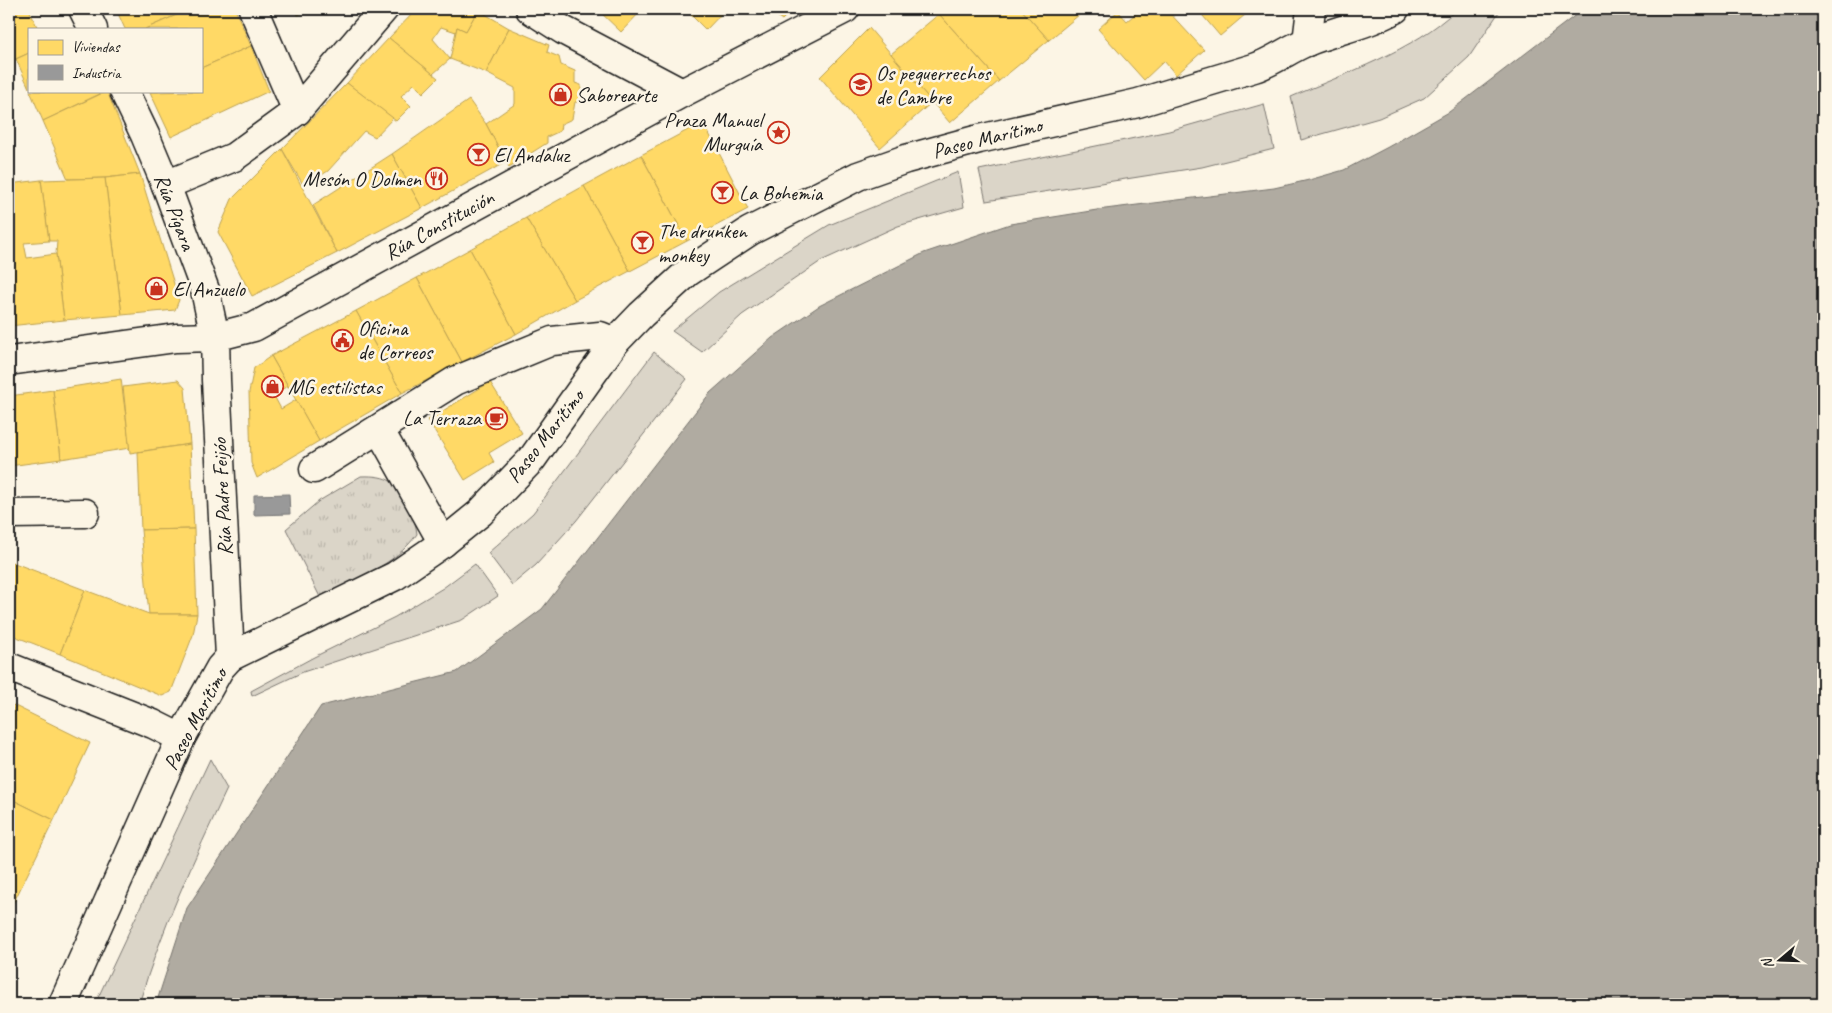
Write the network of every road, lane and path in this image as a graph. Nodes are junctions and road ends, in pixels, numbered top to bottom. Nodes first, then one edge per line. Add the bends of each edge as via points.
1 (83, 9) edge
2 (253, 9) edge
3 (384, 9) edge
4 (530, 9) edge
5 (845, 9) edge
6 (1311, 9) edge
7 (1395, 9) edge
8 (92, 28) edge
9 (1307, 42) junction
10 (124, 92) edge
11 (682, 93) junction
12 (297, 110) junction
13 (166, 185) junction
14 (216, 337) junction
15 (616, 342) junction
16 (9, 361) edge
17 (379, 428) junction
18 (314, 470) dead end
19 (85, 512) dead end
20 (9, 514) edge
21 (443, 542) junction
22 (230, 657) junction
23 (9, 667) edge
24 (181, 738) junction
25 (63, 1004) edge

1 - 8 street
2 - 12 street
3 - 12 street
4 - 11 street
5 - 11 street, Rúa Constitución
6 - 9 street
7 - 9 street, Paseo Marítimo via 1377,19
9 - 15 street, Paseo Marítimo via 1264,65 1156,98 979,139 858,176 750,231 688,272
10 - 13 street, Rúa Pígara
11 - 14 street, Rúa Constitución via 254,327
12 - 13 street via 234,157
13 - 14 street, Rúa Pígara via 205,290
14 - 16 street, Rúa Constitución via 176,338
14 - 22 street, Rúa Padre Feijóo
15 - 17 street via 600,336 552,341 455,381
15 - 21 street, Paseo Marítimo via 532,459 480,513
17 - 18 street
17 - 21 street
19 - 20 street
21 - 22 street, Paseo Marítimo via 395,576
22 - 24 street, Paseo Marítimo via 220,668
23 - 24 street
24 - 25 street, Paseo Marítimo

